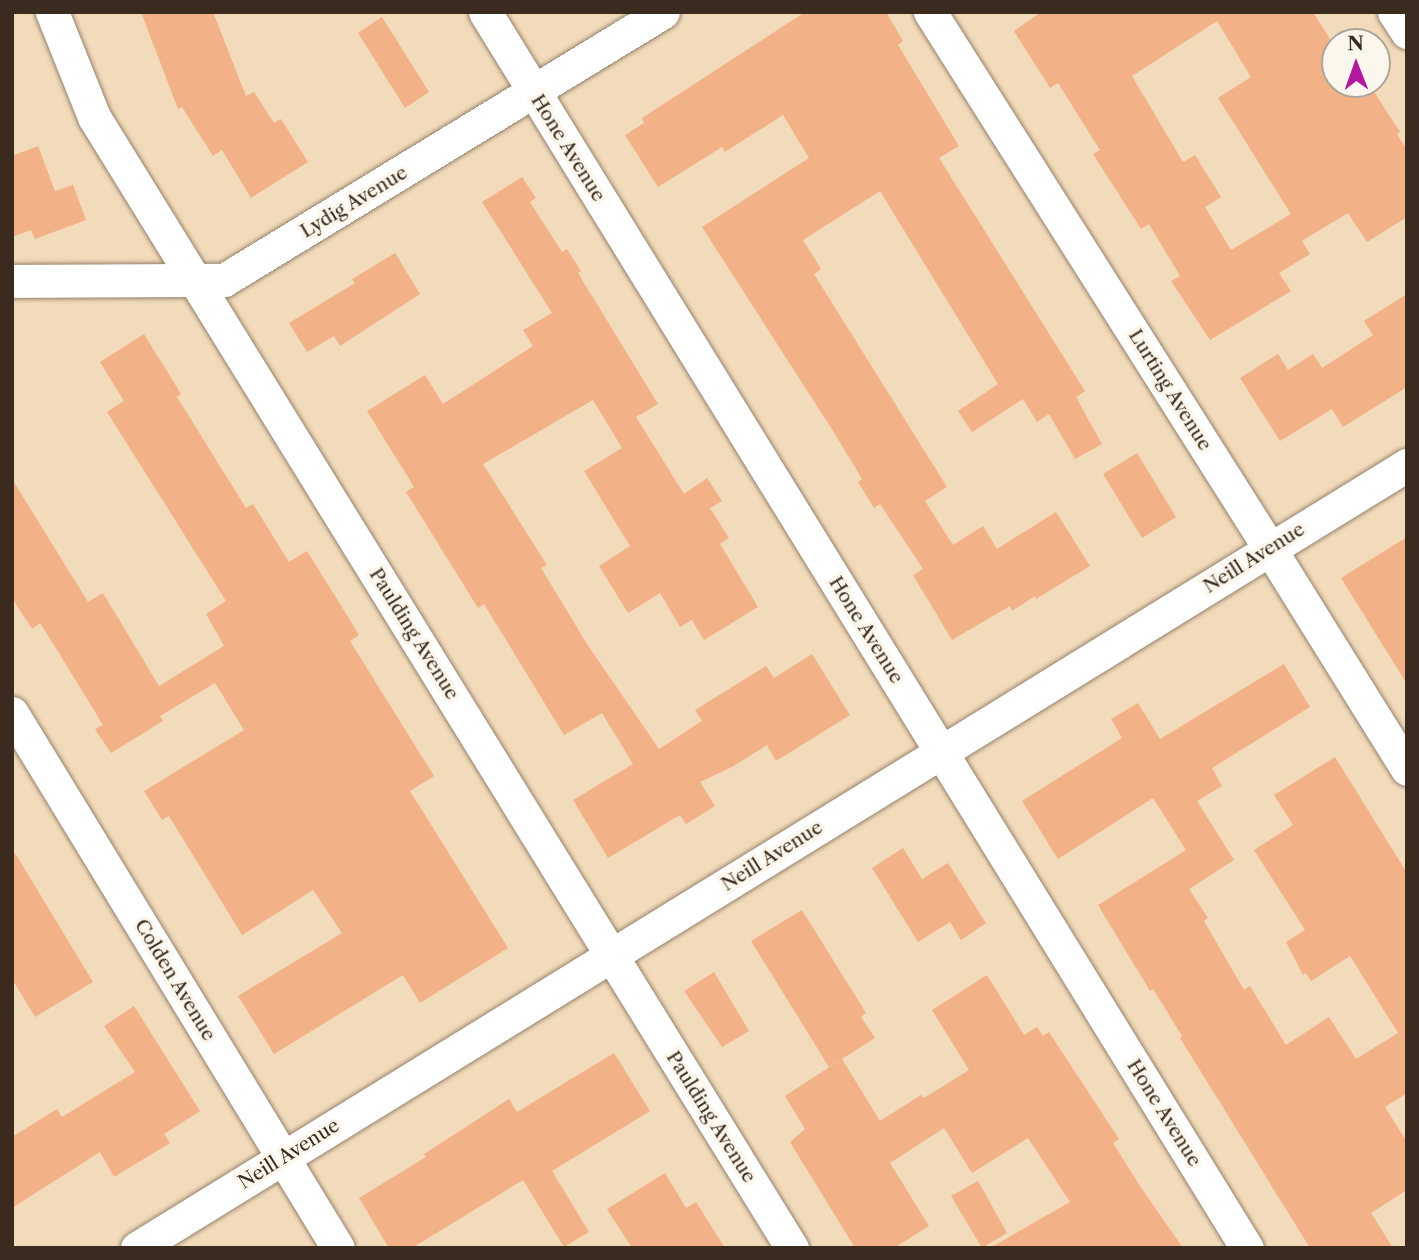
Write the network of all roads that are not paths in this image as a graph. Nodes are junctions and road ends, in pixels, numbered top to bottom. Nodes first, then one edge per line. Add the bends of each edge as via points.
1 (52, 12) edge
2 (485, 12) edge
3 (663, 12) edge
4 (930, 12) edge
5 (1394, 12) edge
6 (1407, 32) edge
7 (534, 93) junction
8 (195, 280) junction
9 (12, 281) edge
10 (1407, 465) edge
11 (1270, 548) junction
12 (12, 713) edge
13 (941, 751) junction
14 (1407, 769) edge
15 (612, 955) junction
16 (283, 1157) junction
17 (137, 1248) edge
18 (338, 1248) edge
19 (792, 1248) edge
20 (1247, 1248) edge

1 - 8 street, Paulding Avenue via 94,117
2 - 7 street, Hone Avenue
3 - 7 street, Lydig Avenue
4 - 11 street, Lurting Avenue
5 - 6 street
7 - 8 street, Lydig Avenue via 224,280
7 - 13 street, Hone Avenue
8 - 9 street, Lydig Avenue
8 - 15 street, Paulding Avenue
10 - 11 street, Neill Avenue
11 - 13 street, Neill Avenue
11 - 14 street, Lurting Avenue
12 - 16 street, Colden Avenue
13 - 15 street, Neill Avenue
13 - 20 street, Hone Avenue
15 - 16 street, Neill Avenue
15 - 19 street, Paulding Avenue
16 - 17 street, Neill Avenue
16 - 18 street, Colden Avenue

